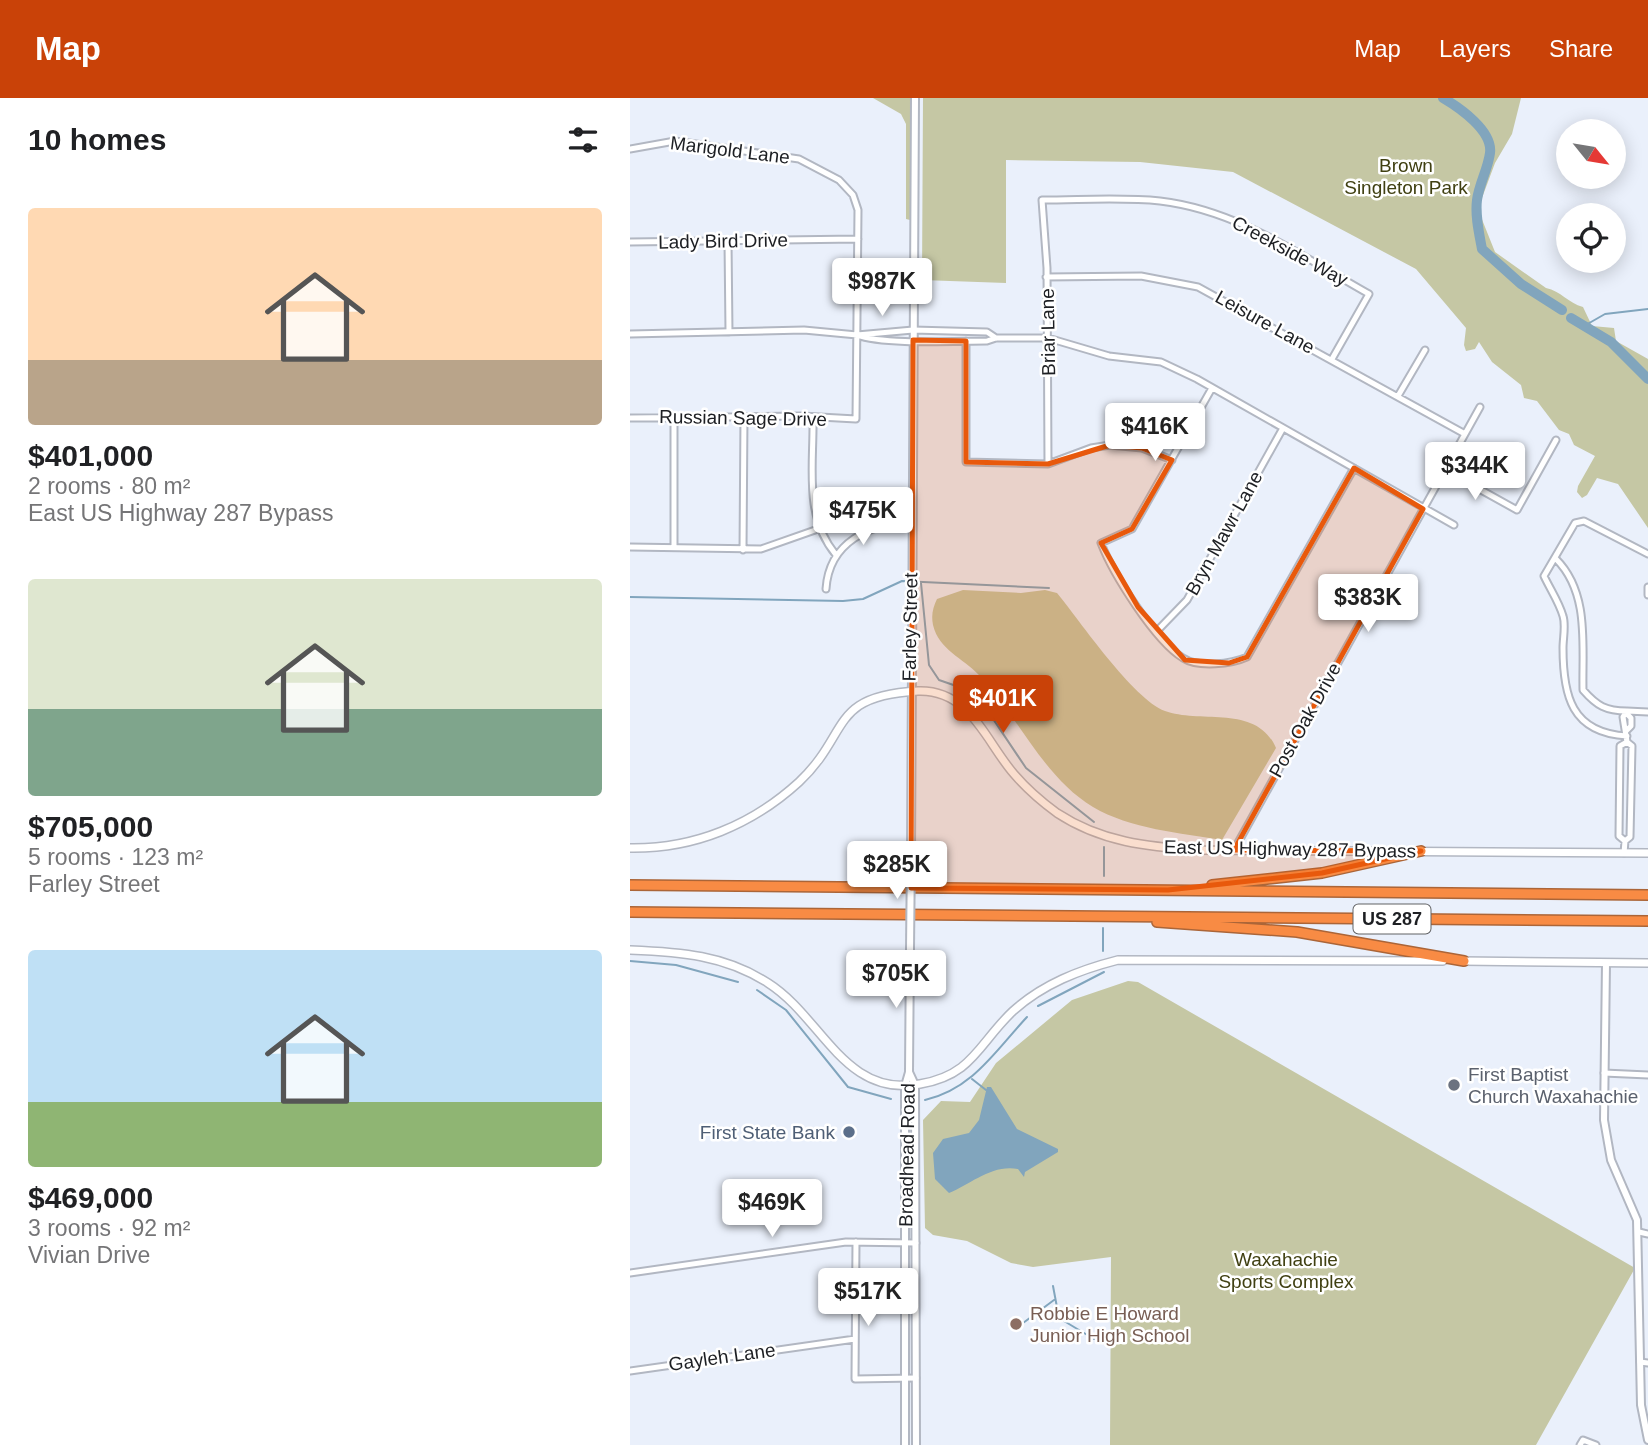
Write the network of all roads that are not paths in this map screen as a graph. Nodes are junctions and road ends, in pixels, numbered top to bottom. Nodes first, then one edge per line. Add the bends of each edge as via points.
1 (915, 98) edge
2 (630, 149) edge
3 (1042, 200) joint
4 (858, 239) junction
5 (728, 241) junction
6 (630, 242) edge
7 (1046, 277) junction
8 (913, 330) junction
9 (729, 331) junction
10 (967, 331) junction
11 (630, 334) edge
12 (857, 335) junction
13 (996, 338) junction
14 (1048, 338) junction
15 (913, 340) junction
16 (966, 341) junction
17 (1425, 350) dead end
18 (1332, 359) junction
19 (1212, 388) junction
20 (1398, 396) junction
21 (1480, 408) dead end
22 (744, 416) junction
23 (674, 417) junction
24 (813, 417) junction
25 (630, 418) edge
26 (1283, 428) junction
27 (1465, 434) junction
28 (1556, 440) dead end
29 (1172, 460) junction
30 (1048, 464) junction
31 (1354, 468) junction
32 (1445, 470) junction
33 (1423, 509) junction
34 (911, 523) junction
35 (1454, 525) dead end
36 (818, 529) junction
37 (630, 547) edge
38 (674, 547) junction
39 (743, 550) junction
40 (1648, 554) edge
41 (836, 555) junction
42 (1556, 559) junction
43 (1648, 587) edge
44 (826, 589) dead end
45 (1648, 595) edge
46 (1157, 631) junction
47 (909, 692) junction
48 (1648, 712) edge
49 (1627, 713) junction
50 (1627, 736) junction
51 (1625, 841) junction
52 (630, 848) edge
53 (1234, 850) junction
54 (1421, 851) junction
55 (1624, 853) junction
56 (1648, 853) edge
57 (630, 883) edge
58 (1168, 890) junction
59 (1648, 895) edge
60 (630, 915) edge
61 (1136, 916) junction
62 (1648, 921) edge
63 (630, 950) edge
64 (1464, 961) junction
65 (1606, 962) junction
66 (1648, 963) edge
67 (909, 1072) junction
68 (1604, 1073) junction
69 (1648, 1075) edge
70 (915, 1085) junction
71 (905, 1086) junction
72 (1639, 1232) junction
73 (1648, 1234) edge
74 (856, 1242) junction
75 (905, 1242) junction
76 (916, 1243) junction
77 (630, 1273) edge
78 (855, 1339) junction
79 (1644, 1363) edge
80 (630, 1371) edge
81 (904, 1378) junction
82 (916, 1378) junction
83 (1648, 1440) edge
84 (1582, 1443) edge
85 (905, 1445) edge
86 (916, 1445) edge
87 (1596, 1445) edge

1 - 8 street, Farley Street
2 - 4 street, Marigold Lane via 664,141 788,156 809,163 839,180 857,202
3 - 7 street, Briar Lane
3 - 18 street, Creekside Way via 1160,201 1219,214 1252,228 1369,294
4 - 5 street, Lady Bird Drive
4 - 12 street
5 - 6 street, Lady Bird Drive
5 - 9 street
7 - 14 street, Briar Lane
7 - 18 street, Leisure Lane via 1141,276 1198,287
8 - 10 street
8 - 12 street
8 - 15 street, Farley Street
9 - 11 street
9 - 12 street
10 - 13 street via 987,332
10 - 16 street
12 - 15 street via 870,340
12 - 24 street, Russian Sage Drive via 856,419
13 - 14 street
13 - 16 street
14 - 19 street via 1109,356 1161,362
14 - 30 street, Briar Lane
15 - 16 street
15 - 34 street, Farley Street
16 - 30 street via 966,462
17 - 20 street
18 - 20 street, Leisure Lane
19 - 26 street
19 - 29 street
20 - 27 street, Leisure Lane
21 - 27 street, Post Oak Drive
22 - 23 street, Russian Sage Drive
22 - 24 street, Russian Sage Drive
22 - 39 street
23 - 25 street, Russian Sage Drive
23 - 38 street
24 - 36 street via 813,507
26 - 31 street
26 - 46 street, Bryn Mawr Lane via 1187,600
27 - 32 street, Post Oak Drive
28 - 32 street via 1517,510
29 - 30 street via 1142,448 1110,445
29 - 46 street via 1132,529 1101,543 1110,564
31 - 33 street
31 - 46 street via 1247,657 1229,663 1189,661
32 - 33 street, Post Oak Drive
33 - 35 street
33 - 53 street, Post Oak Drive
34 - 41 street via 872,528
34 - 47 street, Farley Street
36 - 39 street via 773,547
36 - 41 street
37 - 38 street
38 - 39 street
40 - 42 street via 1584,521 1575,523
41 - 44 street
42 - 49 street via 1565,568 1582,611 1583,690 1606,711
42 - 50 street via 1544,576 1564,617 1563,682 1569,704 1583,721
43 - 45 street
47 - 52 main road, East US Highway 287 Bypass via 884,694 859,704 800,781 740,823 696,841
47 - 53 main road, East US Highway 287 Bypass via 937,694 970,712 1014,775 1047,805 1080,826 1142,846
47 - 67 street, Farley Street, bridge
48 - 49 street
49 - 50 street via 1623,718
50 - 51 street via 1632,747 1630,837
50 - 51 street via 1620,746 1619,836
51 - 55 street
53 - 54 main road, East US Highway 287 Bypass
54 - 55 main road, East US Highway 287 Bypass
54 - 58 highway via 1322,873
55 - 56 main road, East US Highway 287 Bypass
57 - 58 highway, US 287
58 - 59 highway, US 287
60 - 61 highway, US 287
61 - 62 highway, US 287
61 - 64 highway via 1297,932
63 - 71 main road via 703,955 754,974 796,1003 857,1072
64 - 65 main road
64 - 70 main road via 1118,960 1079,971 1039,991 1011,1013 956,1073
65 - 66 main road
65 - 68 street
67 - 70 street, Broadhead Road
67 - 71 street, Broadhead Road
68 - 69 street
68 - 72 street via 1606,1139
70 - 71 main road
70 - 76 street, Broadhead Road
71 - 75 street, Broadhead Road
72 - 73 street
72 - 79 street
74 - 75 street
74 - 77 street
74 - 78 street
75 - 76 street
75 - 81 street, Broadhead Road
76 - 82 street, Broadhead Road
78 - 80 street, Gayleh Lane
78 - 81 street via 855,1379
79 - 83 street via 1641,1405
81 - 82 street
81 - 85 street, Broadhead Road
82 - 86 street, Broadhead Road
84 - 87 street

